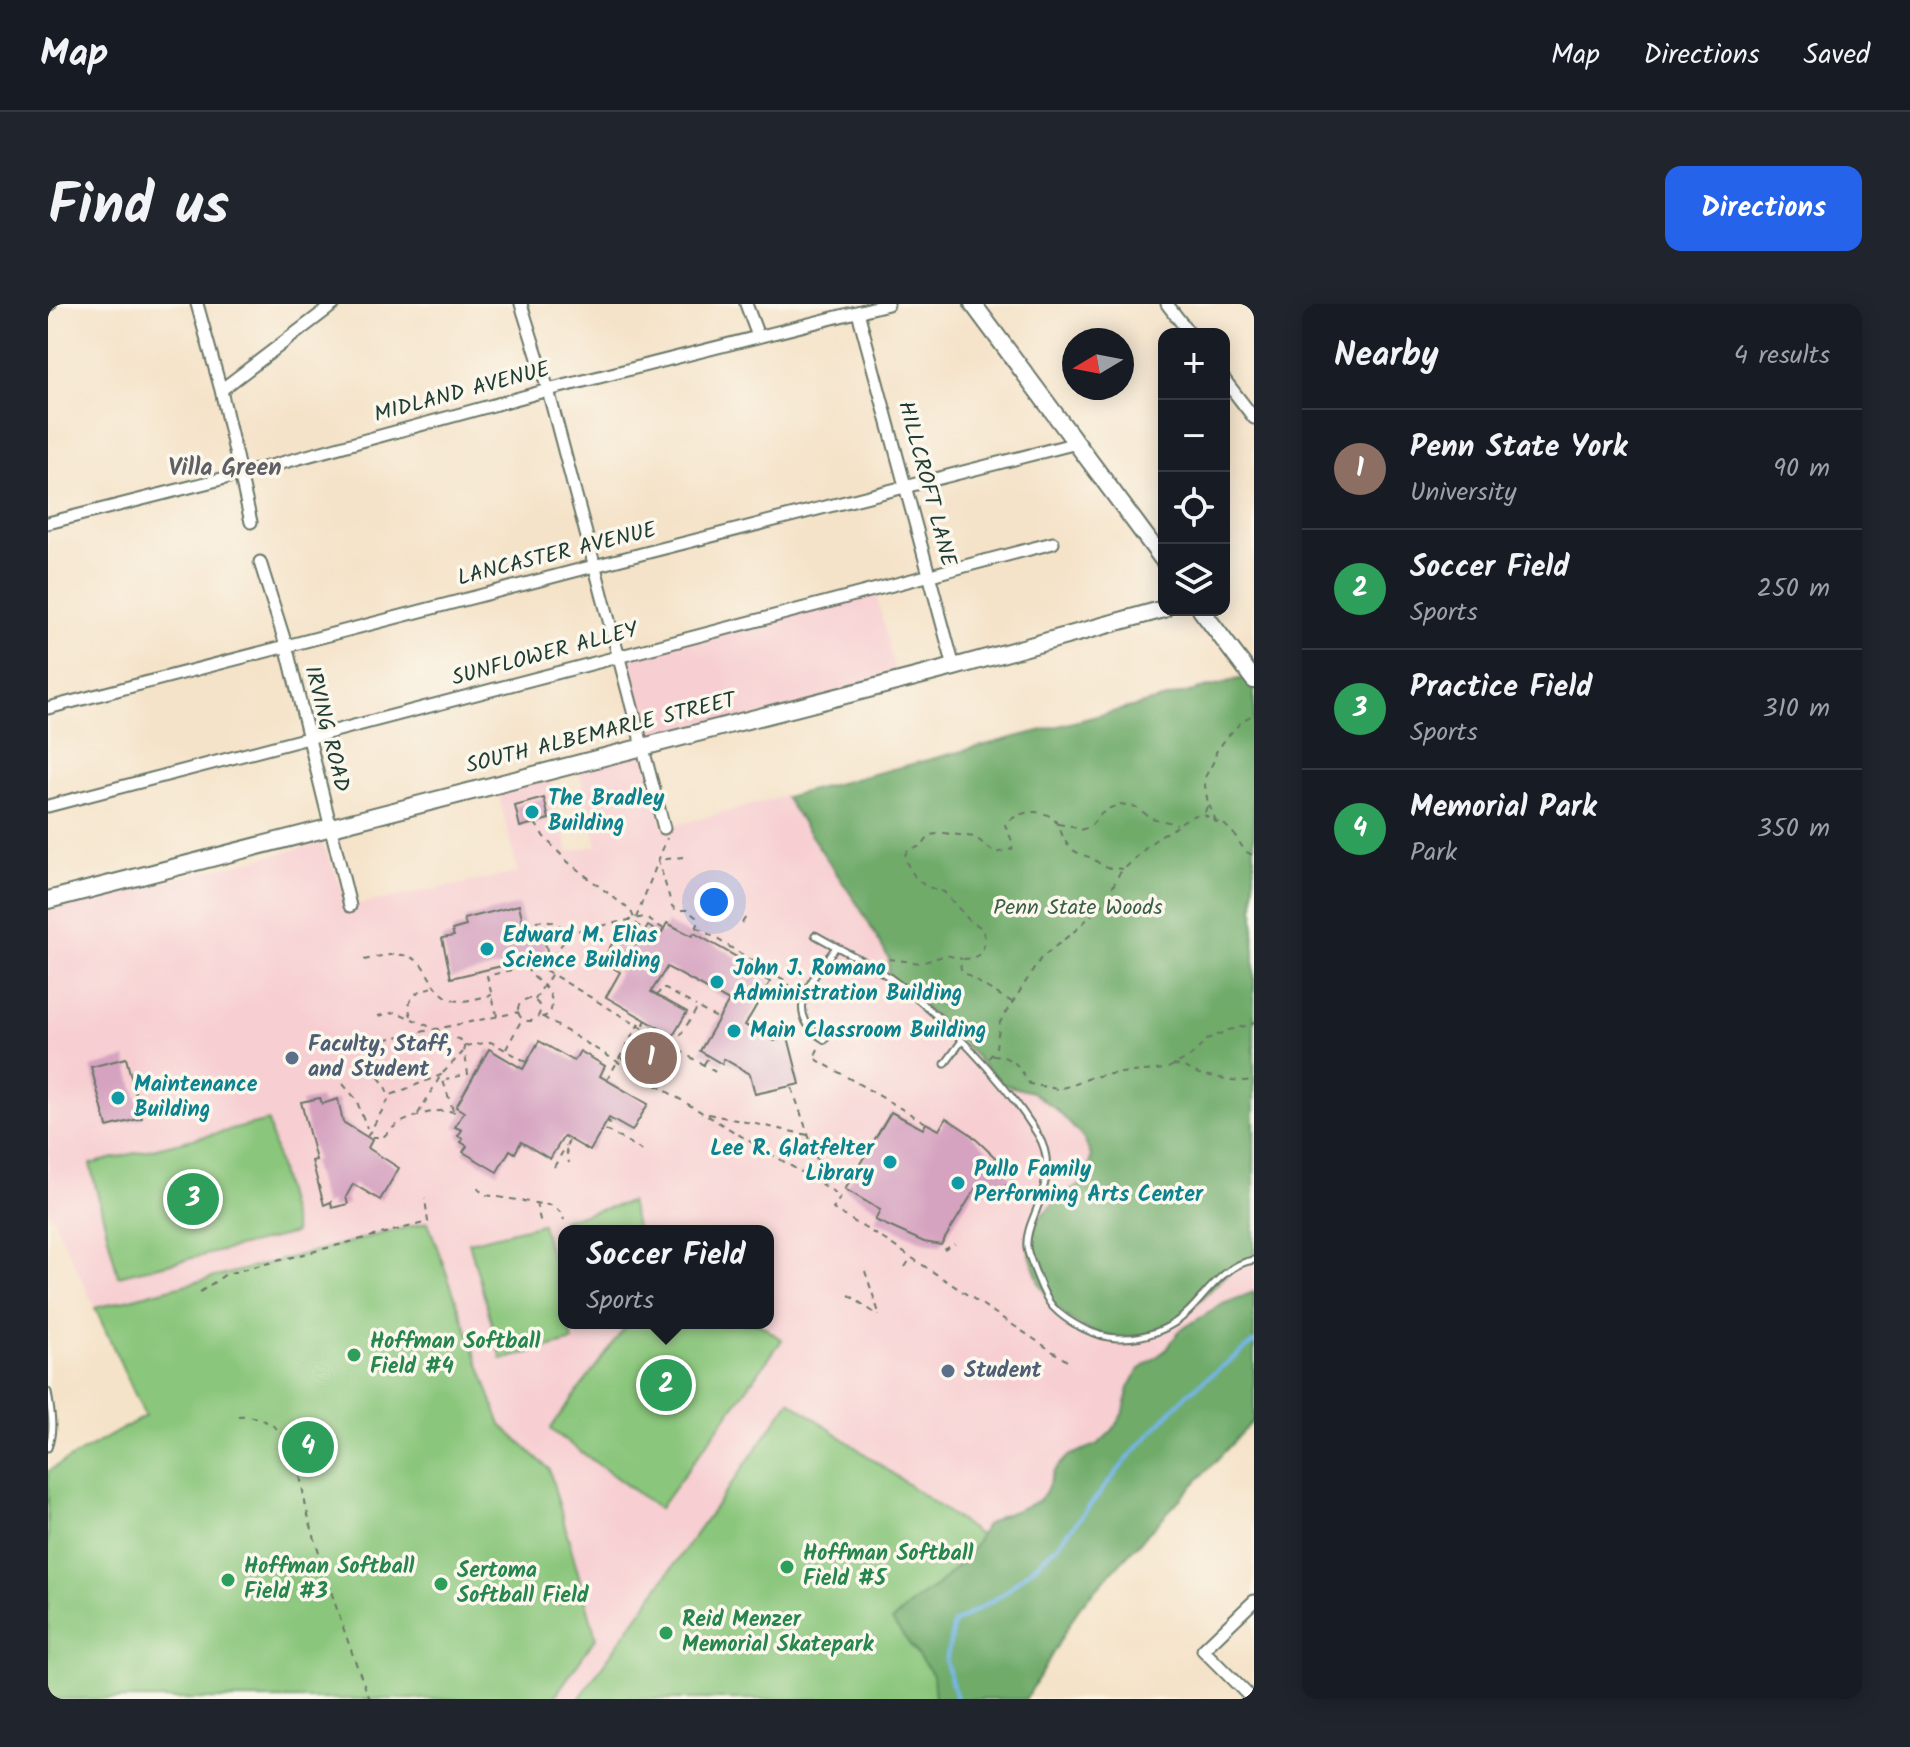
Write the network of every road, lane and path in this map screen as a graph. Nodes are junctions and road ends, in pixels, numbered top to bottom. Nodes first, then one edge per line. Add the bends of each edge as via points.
1 (197, 304) edge
2 (334, 304) edge
3 (521, 304) edge
4 (746, 304) edge
5 (888, 304) edge
6 (973, 304) edge
7 (1167, 304) edge
8 (858, 312) junction
9 (1185, 328) edge
10 (758, 336) junction
11 (1230, 387) edge
12 (221, 390) junction
13 (548, 390) junction
14 (1254, 418) edge
15 (1077, 443) junction
16 (241, 474) junction
17 (906, 487) junction
18 (251, 522) dead end
19 (48, 523) edge
20 (1053, 543) dead end
21 (1158, 553) edge
22 (260, 562) dead end
23 (594, 566) junction
24 (930, 575) junction
25 (1158, 611) edge
26 (1206, 616) edge
27 (286, 645) junction
28 (619, 657) junction
29 (954, 667) junction
30 (1254, 680) edge
31 (48, 708) edge
32 (1254, 714) edge
33 (307, 738) junction
34 (642, 747) junction
35 (1208, 804) junction
36 (48, 806) edge
37 (1204, 814) junction
38 (1216, 822) junction
39 (535, 823) dead end
40 (1058, 824) junction
41 (1178, 825) junction
42 (330, 826) junction
43 (666, 833) joint
44 (1254, 856) edge
45 (683, 857) dead end
46 (658, 860) junction
47 (1124, 869) junction
48 (48, 900) edge
49 (350, 906) dead end
50 (676, 910) junction
51 (677, 915) dead end
52 (747, 915) dead end
53 (635, 919) junction
54 (742, 923) dead end
55 (697, 927) junction
56 (664, 929) dead end
57 (645, 930) dead end
58 (534, 932) dead end
59 (571, 935) junction
60 (815, 935) dead end
61 (692, 936) dead end
62 (836, 947) junction
63 (748, 958) junction
64 (553, 959) junction
65 (889, 959) dead end
66 (963, 959) junction
67 (364, 960) dead end
68 (535, 964) junction
69 (525, 966) junction
70 (742, 968) dead end
71 (552, 974) junction
72 (543, 984) junction
73 (436, 987) junction
74 (492, 995) junction
75 (657, 996) dead end
76 (535, 1000) junction
77 (794, 1000) dead end
78 (1012, 1002) junction
79 (696, 1007) junction
80 (519, 1012) junction
81 (378, 1016) dead end
82 (497, 1016) junction
83 (538, 1016) junction
84 (412, 1017) junction
85 (543, 1017) junction
86 (523, 1018) junction
87 (642, 1018) dead end
88 (719, 1019) dead end
89 (646, 1020) dead end
90 (1254, 1021) edge
91 (637, 1026) junction
92 (435, 1028) junction
93 (825, 1040) dead end
94 (664, 1042) junction
95 (961, 1042) junction
96 (362, 1044) dead end
97 (673, 1047) junction
98 (819, 1047) dead end
99 (464, 1049) junction
100 (506, 1050) junction
101 (709, 1056) dead end
102 (620, 1057) junction
103 (527, 1062) dead end
104 (617, 1062) junction
105 (945, 1064) dead end
106 (390, 1065) dead end
107 (1172, 1065) junction
108 (703, 1066) junction
109 (635, 1072) junction
110 (717, 1073) dead end
111 (468, 1074) junction
112 (441, 1075) junction
113 (473, 1077) dead end
114 (224, 1079) dead end
115 (444, 1079) junction
116 (1254, 1079) edge
117 (607, 1080) dead end
118 (212, 1082) dead end
119 (343, 1084) dead end
120 (792, 1088) dead end
121 (389, 1099) junction
122 (453, 1110) junction
123 (703, 1113) junction
124 (462, 1115) dead end
125 (417, 1116) junction
126 (607, 1121) dead end
127 (926, 1123) dead end
128 (367, 1128) dead end
129 (808, 1135) junction
130 (570, 1139) dead end
131 (565, 1147) junction
132 (645, 1152) dead end
133 (569, 1163) dead end
134 (554, 1167) dead end
135 (478, 1187) dead end
136 (826, 1187) junction
137 (425, 1198) dead end
138 (536, 1203) junction
139 (564, 1220) dead end
140 (541, 1224) dead end
141 (955, 1244) dead end
142 (944, 1250) dead end
143 (911, 1257) junction
144 (1254, 1260) edge
145 (905, 1267) dead end
146 (865, 1271) dead end
147 (200, 1292) dead end
148 (849, 1295) dead end
149 (1067, 1361) dead end
150 (48, 1392) edge
151 (238, 1416) dead end
152 (48, 1448) edge
153 (1254, 1601) edge
154 (370, 1699) edge
155 (1252, 1699) edge

1 - 12 street
2 - 12 street
3 - 13 street
4 - 10 street
5 - 8 street, MIDLAND AVENUE
6 - 15 street
7 - 9 street
8 - 10 street, MIDLAND AVENUE
8 - 17 street, HILLCROFT LANE
10 - 13 street, MIDLAND AVENUE
11 - 14 street
12 - 16 street
13 - 16 street, MIDLAND AVENUE
13 - 23 street
15 - 17 street, LANCASTER AVENUE
15 - 21 street
16 - 18 street
16 - 19 street, MIDLAND AVENUE
17 - 23 street, LANCASTER AVENUE
17 - 24 street, HILLCROFT LANE
20 - 24 street, SUNFLOWER ALLEY
22 - 27 street, IRVING ROAD
23 - 27 street, LANCASTER AVENUE
23 - 28 street
24 - 28 street, SUNFLOWER ALLEY
24 - 29 street, HILLCROFT LANE
25 - 29 street, SOUTH ALBEMARLE STREET
26 - 30 street
27 - 31 street, LANCASTER AVENUE
27 - 33 street, IRVING ROAD
28 - 33 street, SUNFLOWER ALLEY
28 - 34 street
29 - 34 street, SOUTH ALBEMARLE STREET
32 - 35 path via 1216,752 1204,779
33 - 36 street, SUNFLOWER ALLEY
33 - 42 street, IRVING ROAD
34 - 42 street, SOUTH ALBEMARLE STREET
34 - 43 street
35 - 37 path
35 - 38 path
37 - 38 path
37 - 41 path
38 - 44 path
39 - 53 path via 568,862
40 - 41 path via 1090,827 1121,804
40 - 47 path via 1073,851 1108,868
40 - 66 path via 1034,812 1016,816 1005,825 1013,843 1006,852 995,853 975,837 944,833 930,835 922,846 908,850 906,862 915,877 944,892 982,928 982,953
41 - 47 path
42 - 48 street, SOUTH ALBEMARLE STREET
42 - 49 street, IRVING ROAD
43 - 46 path
45 - 46 path
46 - 50 path
46 - 53 path
47 - 78 path via 1106,901 1041,958
50 - 51 path
50 - 55 path via 693,913
52 - 54 path
53 - 56 path via 644,917
53 - 57 path
53 - 59 path
55 - 61 path
55 - 63 path
58 - 59 path via 526,922 552,921
59 - 64 path
60 - 62 lane
62 - 93 lane via 802,1005 807,1025
62 - 95 lane via 888,977
63 - 70 path
63 - 77 path via 786,981
64 - 68 path
64 - 71 path
65 - 66 path
66 - 78 path via 960,966 966,976
67 - 73 path via 410,956
68 - 69 path
68 - 71 path
69 - 72 path
69 - 74 path via 487,976
71 - 72 path
71 - 91 path
72 - 76 path
72 - 85 path via 552,1008
73 - 74 path via 456,1001
73 - 84 path via 414,994 408,1009
74 - 82 path
75 - 79 path via 662,987
76 - 80 path via 522,1002
76 - 83 path
78 - 107 path via 991,1055 1014,1062 1035,1086 1057,1089 1092,1077
79 - 88 path
79 - 97 path
80 - 82 path
80 - 86 path
81 - 84 path via 396,1012
82 - 92 path
83 - 85 path
83 - 86 path
84 - 92 path
85 - 104 path
86 - 100 path
87 - 91 path
89 - 94 path via 644,1024 667,1037
90 - 107 path via 1208,1039
91 - 94 path
91 - 102 path
92 - 96 path
92 - 99 path via 463,1041
94 - 97 path
95 - 105 lane
95 - 144 lane via 1002,1084 1047,1155 1042,1197 1027,1245 1039,1283 1064,1315 1098,1335 1147,1335 1188,1312 1238,1264
97 - 108 path
98 - 127 path via 814,1058
99 - 100 path via 491,1042
99 - 111 path
99 - 112 path
100 - 103 path
101 - 108 path
102 - 104 path
102 - 109 path via 638,1068
104 - 109 path
104 - 117 path
106 - 121 path via 369,1070 383,1083
107 - 116 path via 1231,1080
108 - 110 path
109 - 123 path
111 - 113 path
111 - 115 path
112 - 115 path
112 - 121 path
112 - 125 path
114 - 118 path
115 - 122 path
119 - 128 path via 356,1099
120 - 129 path
121 - 125 path via 367,1137 383,1137
122 - 124 path
122 - 125 path
123 - 129 path
123 - 136 path
126 - 132 path via 606,1130
129 - 136 path
130 - 131 path
131 - 133 path
131 - 134 path
135 - 138 path via 486,1195
136 - 143 path via 841,1196 833,1209
137 - 147 path via 428,1222 226,1274
138 - 139 path via 554,1206
138 - 140 path
141 - 142 path
143 - 145 path
143 - 149 path
146 - 148 path via 880,1316
150 - 152 lane via 53,1422
151 - 154 path via 248,1414 284,1435 300,1469 308,1515
153 - 155 street via 1203,1650

